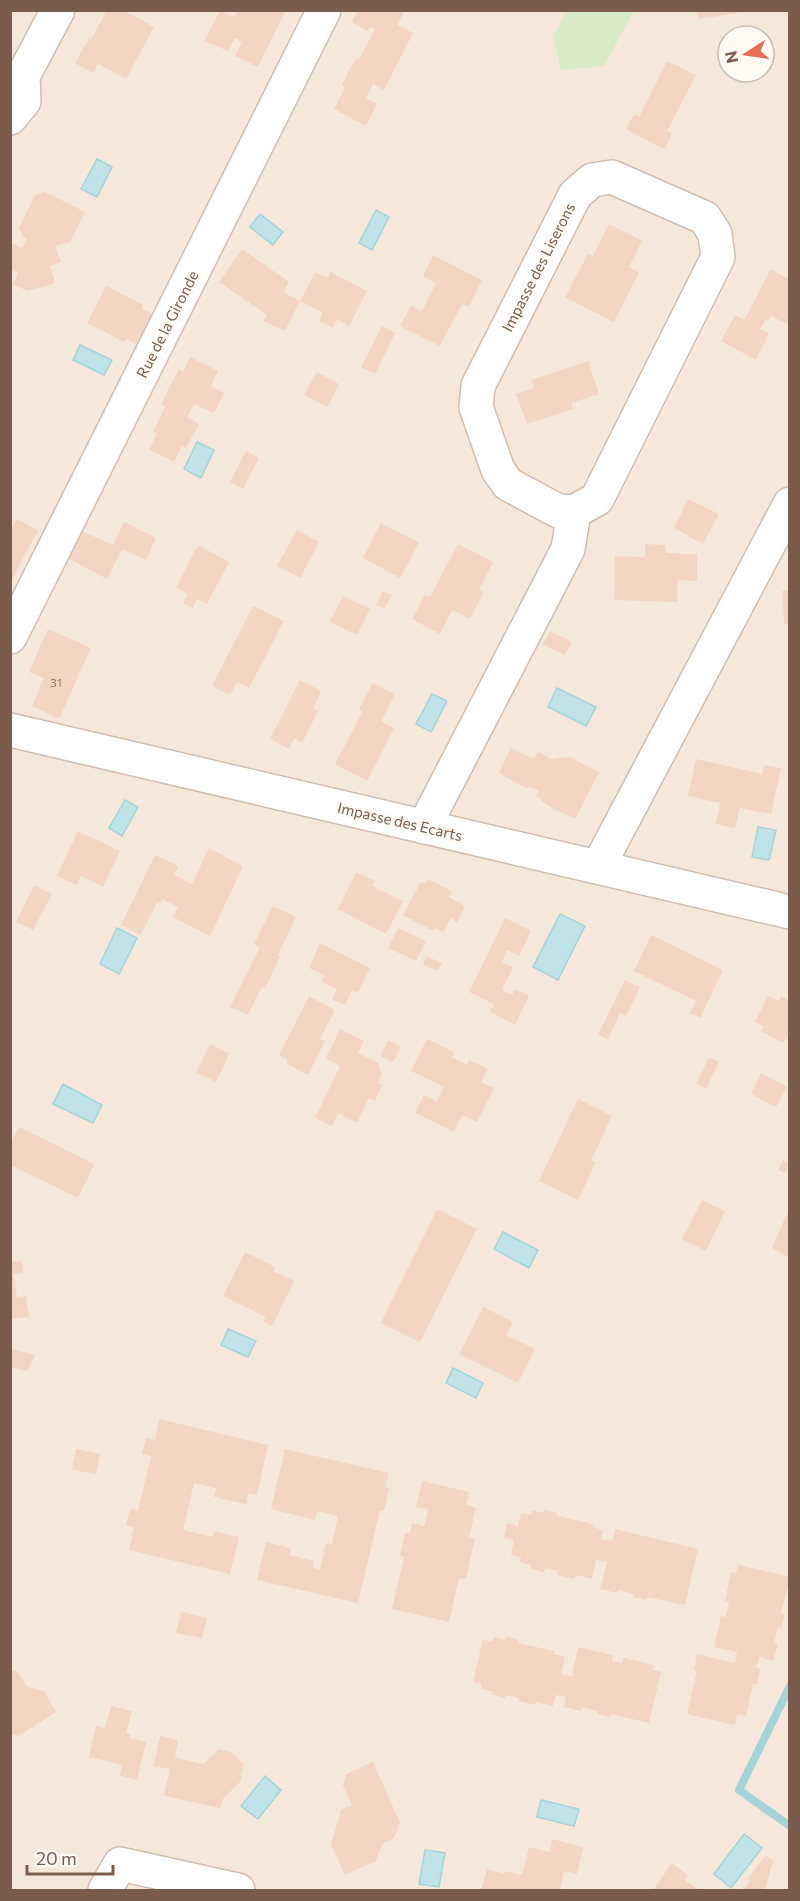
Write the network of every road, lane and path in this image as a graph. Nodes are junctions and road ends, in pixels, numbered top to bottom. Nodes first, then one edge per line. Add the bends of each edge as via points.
1 (58, 10) edge
2 (324, 10) edge
3 (17, 67) edge
4 (10, 118) edge
5 (789, 504) edge
6 (574, 512) junction
7 (10, 637) edge
8 (10, 730) edge
9 (424, 827) junction
10 (598, 867) junction
11 (789, 912) edge
12 (105, 1890) edge
13 (238, 1890) edge

1 - 3 street
2 - 7 street, Rue de la Gironde
3 - 4 street via 24,101
5 - 10 street
6 - 6 street, Impasse des Liserons via 597,499 718,257 715,234 705,218 612,177 592,180 575,195 478,386 476,407 498,470 508,484 558,511
6 - 9 street via 568,549
8 - 9 street, Impasse des Ecarts
9 - 10 street, Impasse des Ecarts
10 - 11 street, Impasse des Ecarts
12 - 13 street via 120,1864

